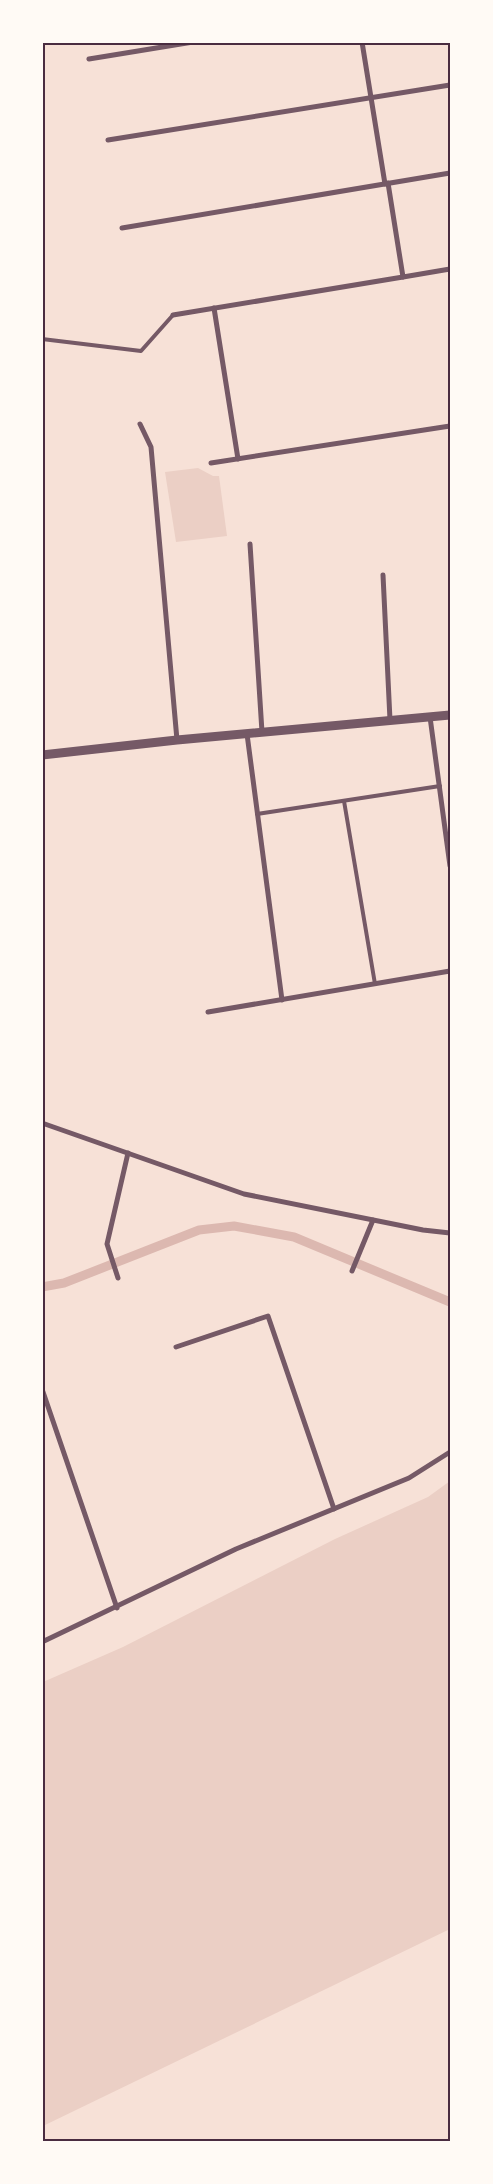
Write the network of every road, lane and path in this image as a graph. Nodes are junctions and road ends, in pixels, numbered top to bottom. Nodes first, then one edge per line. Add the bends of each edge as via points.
1 (150, 42) edge
2 (193, 42) edge
3 (362, 42) edge
4 (150, 50) junction
5 (89, 59) dead end
6 (450, 85) edge
7 (371, 98) junction
8 (108, 140) dead end
9 (450, 173) edge
10 (387, 184) junction
11 (122, 228) dead end
12 (450, 269) edge
13 (403, 277) junction
14 (214, 308) junction
15 (173, 315) joint
16 (42, 339) edge
17 (140, 424) dead end
18 (450, 426) edge
19 (238, 459) junction
20 (211, 463) dead end
21 (250, 544) dead end
22 (383, 575) dead end
23 (450, 715) edge
24 (430, 717) junction
25 (390, 720) junction
26 (262, 732) junction
27 (247, 734) junction
28 (177, 740) junction
29 (42, 755) edge
30 (441, 786) junction
31 (344, 801) junction
32 (257, 814) junction
33 (450, 866) edge
34 (450, 971) edge
35 (375, 984) junction
36 (282, 1000) junction
37 (208, 1012) dead end
38 (42, 1122) edge
39 (128, 1153) junction
40 (373, 1220) junction
41 (450, 1233) edge
42 (352, 1271) dead end
43 (118, 1278) dead end
44 (176, 1347) dead end
45 (42, 1389) edge
46 (450, 1452) edge
47 (334, 1509) junction
48 (117, 1608) junction
49 (42, 1642) edge

1 - 4 street
2 - 4 street
3 - 7 street
4 - 5 street
6 - 7 street
7 - 8 street
7 - 10 street
9 - 10 street
10 - 11 street
10 - 13 street
12 - 13 street
13 - 14 street
14 - 15 street
14 - 19 street
15 - 16 lane via 141,351
17 - 28 street via 151,447
18 - 19 street
19 - 20 street
21 - 26 street
22 - 25 street
23 - 24 street
24 - 25 street
24 - 30 street
25 - 26 street
26 - 27 street
27 - 28 street
27 - 32 street
28 - 29 street
30 - 31 lane
30 - 33 street
31 - 32 lane
31 - 35 lane
32 - 36 street
34 - 35 street
35 - 36 street
36 - 37 street
38 - 39 street
39 - 40 street via 244,1194
39 - 43 street via 107,1244
40 - 41 street
40 - 42 street
44 - 47 street via 268,1316
45 - 48 street
46 - 47 street via 409,1478
47 - 48 street via 236,1549
48 - 49 street

